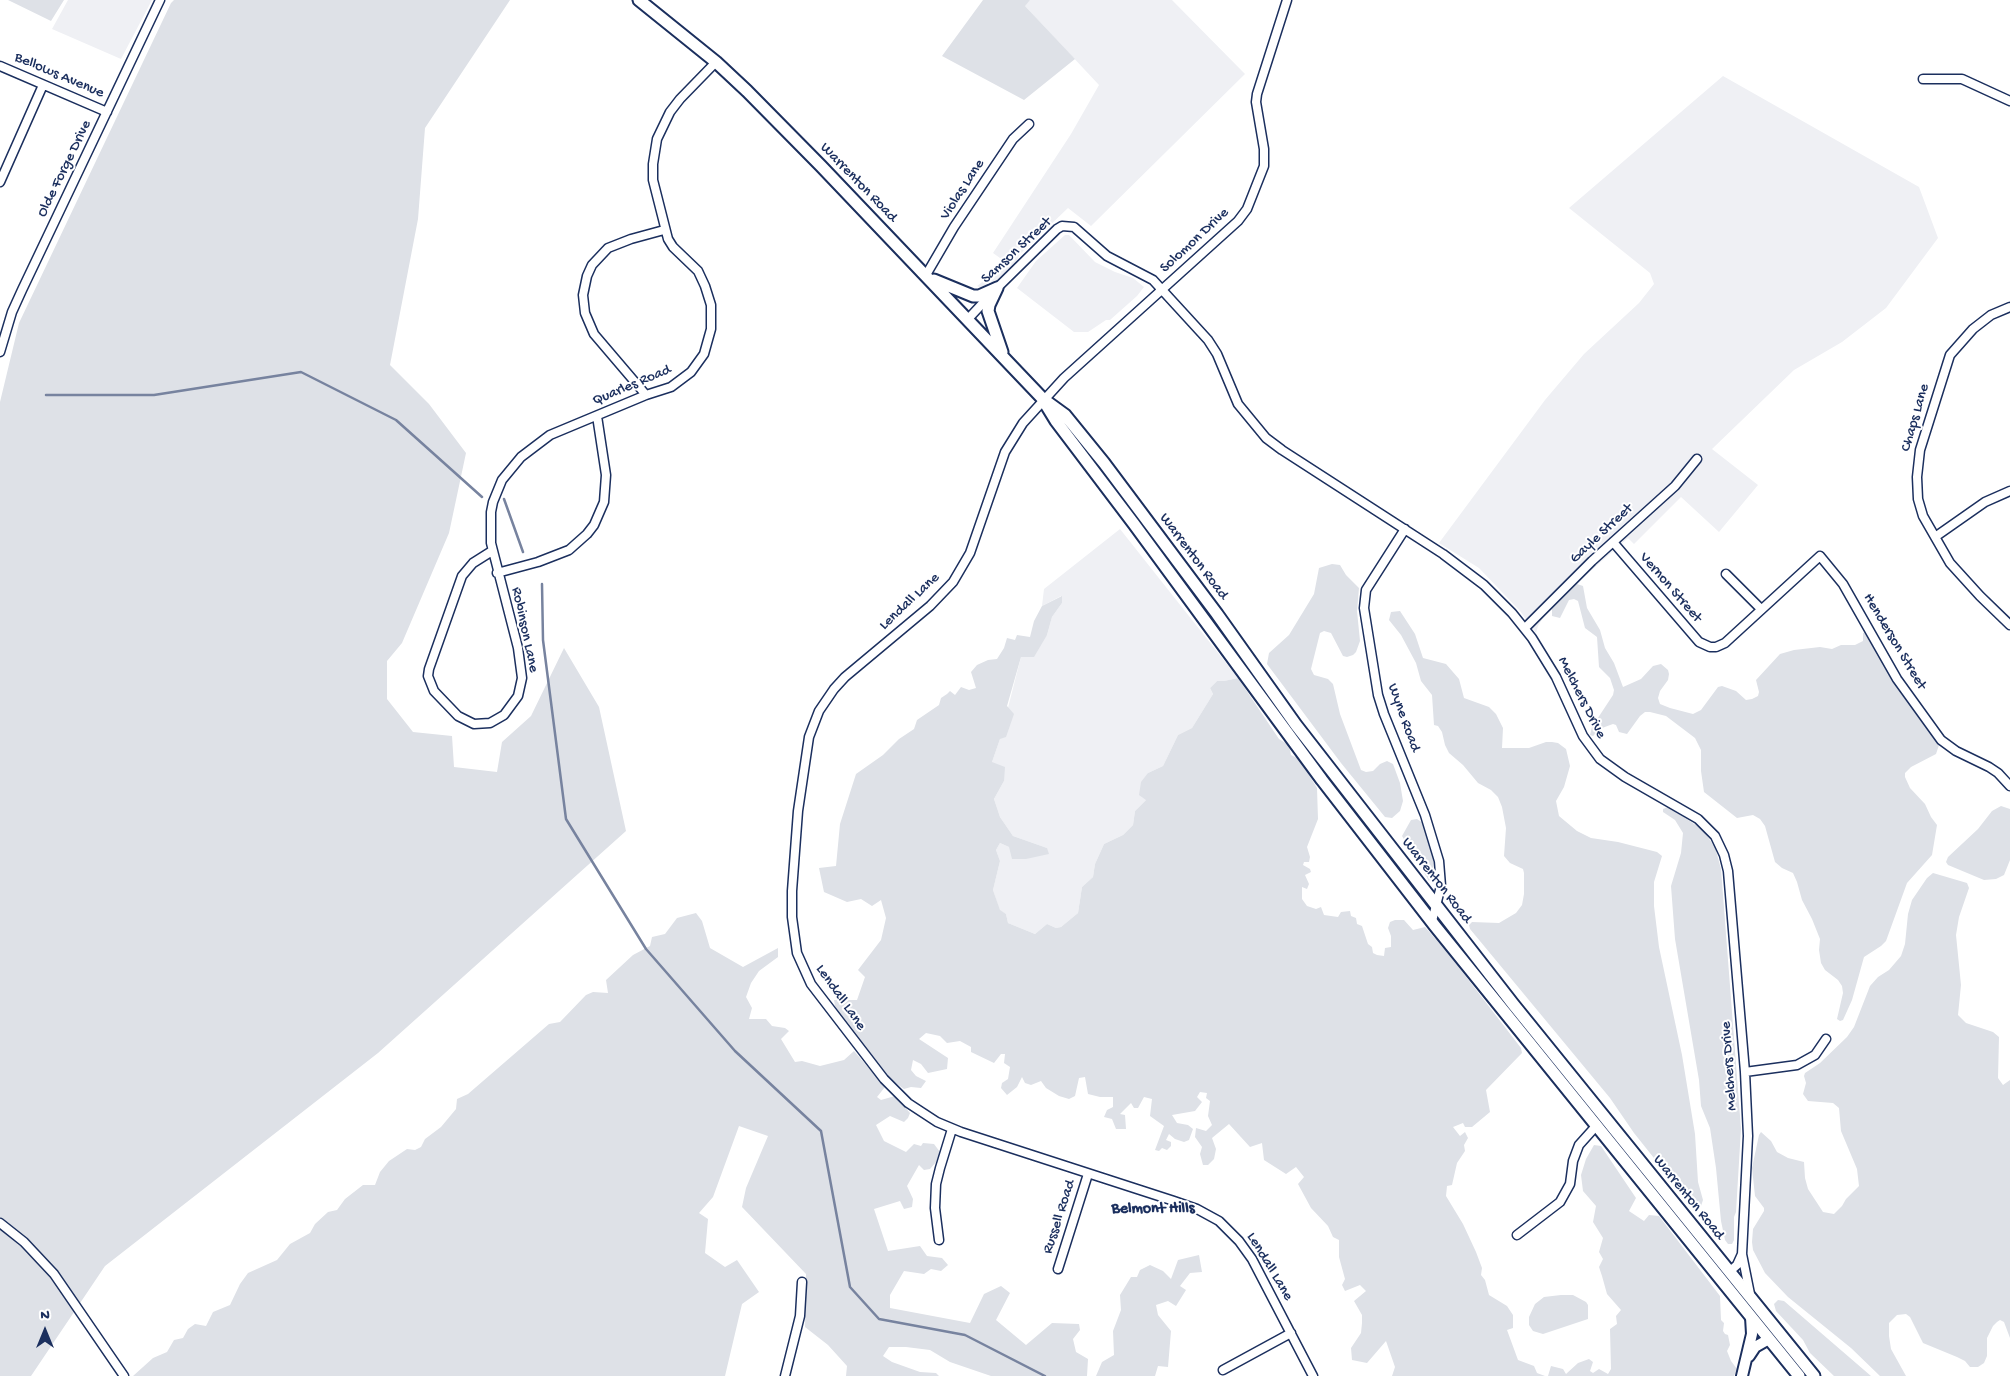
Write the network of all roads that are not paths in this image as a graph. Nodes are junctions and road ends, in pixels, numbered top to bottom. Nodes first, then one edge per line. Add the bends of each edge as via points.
1 (160, 0) edge
2 (639, 0) edge
3 (1287, 0) edge
4 (716, 62) junction
5 (0, 66) edge
6 (1923, 79) dead end
7 (43, 85) junction
8 (2010, 101) edge
9 (107, 112) junction
10 (1029, 124) dead end
11 (0, 182) edge
12 (664, 230) junction
13 (927, 276) junction
14 (997, 288) junction
15 (1162, 290) junction
16 (2010, 307) edge
17 (968, 319) junction
18 (0, 352) edge
19 (1004, 357) junction
20 (646, 395) junction
21 (1043, 399) junction
22 (597, 416) junction
23 (1697, 459) dead end
24 (2010, 491) edge
25 (1405, 529) junction
26 (1935, 536) junction
27 (1613, 542) junction
28 (492, 551) junction
29 (497, 572) junction
30 (1726, 574) dead end
31 (1761, 609) junction
32 (2010, 625) edge
33 (1525, 628) junction
34 (1710, 647) joint
35 (2010, 786) edge
36 (1437, 906) junction
37 (1432, 921) junction
38 (1826, 1039) dead end
39 (1745, 1072) junction
40 (1597, 1126) junction
41 (952, 1129) junction
42 (1088, 1174) junction
43 (0, 1223) edge
44 (1517, 1235) dead end
45 (939, 1240) dead end
46 (1742, 1254) junction
47 (1058, 1269) dead end
48 (1729, 1272) junction
49 (802, 1282) dead end
50 (1752, 1301) junction
51 (1751, 1317) junction
52 (1291, 1333) junction
53 (1769, 1339) junction
54 (1748, 1356) junction
55 (1223, 1370) dead end
56 (124, 1376) edge
57 (785, 1376) edge
58 (1313, 1376) edge
59 (1742, 1376) edge
60 (1799, 1376) edge
61 (1814, 1376) edge

1 - 9 street, Olde Forge Drive
2 - 4 main road, Warrenton Road
3 - 15 street, Solomon Drive via 1257,94 1264,166 1247,209
4 - 12 street, Quarles Road via 670,112 657,139 652,164 653,180
4 - 13 main road, Warrenton Road
5 - 7 street, Bellows Avenue
6 - 8 street via 1962,78
7 - 9 street, Bellows Avenue
7 - 11 street
9 - 18 street, Olde Forge Drive via 15,305
10 - 13 street, Violas Lane via 1013,139 954,227
12 - 20 street, Quarles Road via 673,247 691,263 703,280 711,305 711,329 704,354 691,372 671,386
12 - 20 street via 608,248 592,265 583,295 585,313 594,334
13 - 14 main road via 973,296
13 - 17 main road, Warrenton Road
14 - 15 street, Samson Street via 1057,229 1068,225 1079,230 1106,256 1142,272
14 - 17 street, Samson Street
14 - 19 main road via 988,311
15 - 21 street, Solomon Drive
15 - 25 street, Melchers Drive via 1208,340 1238,404 1266,438
16 - 26 street, Chaps Lane via 1973,329 1950,355 1944,372 1917,464 1918,499 1923,516
17 - 19 main road, Warrenton Road
19 - 21 main road, Warrenton Road
20 - 22 street, Quarles Road
21 - 36 main road, Warrenton Road via 1065,415 1085,438 1296,725
21 - 37 main road, Warrenton Road via 1316,773
21 - 41 street, Lendall Lane via 1023,422 1005,452 970,553 953,582 930,606 846,677 819,711 809,737 798,811 792,918 803,969 884,1079 908,1103
22 - 28 street, Quarles Road via 550,435 508,471 493,502 490,525
22 - 29 street, Robinson Lane via 606,489 594,525 562,553
23 - 27 street, Gayle Street via 1675,486
24 - 26 street via 1985,502
25 - 33 street, Melchers Drive via 1465,569
25 - 36 street, Wyne Road via 1366,590 1364,608 1380,701 1426,815 1439,861 1441,886
26 - 32 street, Chaps Lane via 1950,563
27 - 33 street, Gayle Street
27 - 34 street, Vernon Street via 1699,642
28 - 29 street, Quarles Road
28 - 29 street, Robinson Lane via 462,576 428,669 430,684 440,698 460,718 474,724 497,720 518,696 521,686 522,668
30 - 31 street
31 - 34 street, Henderson Street via 1724,643
31 - 35 street, Henderson Street via 1820,556 1843,584 1897,679 1941,740 1989,767
33 - 39 street, Melchers Drive via 1549,664 1583,736 1600,759 1625,777 1698,818 1720,845 1728,871
36 - 37 street, Wyne Road
36 - 48 main road, Warrenton Road
37 - 40 main road, Warrenton Road
38 - 39 street via 1815,1055 1797,1065
39 - 46 street, Melchers Drive via 1748,1136
40 - 44 street via 1579,1145 1570,1184 1560,1202
40 - 51 main road, Warrenton Road
41 - 42 street, Lendall Lane
41 - 45 street via 936,1184
42 - 47 street, Russell Road
42 - 52 street, Lendall Lane via 1197,1209 1219,1221 1252,1259
43 - 56 street via 24,1242 54,1274
46 - 48 street
46 - 50 street, Melchers Drive
48 - 50 main road, Warrenton Road
49 - 57 street via 800,1316
50 - 61 main road, Warrenton Road
51 - 53 main road, Warrenton Road
51 - 54 street
52 - 55 street
52 - 58 street, Lendall Lane
53 - 54 street via 1755,1347
53 - 60 main road, Warrenton Road
54 - 59 street

